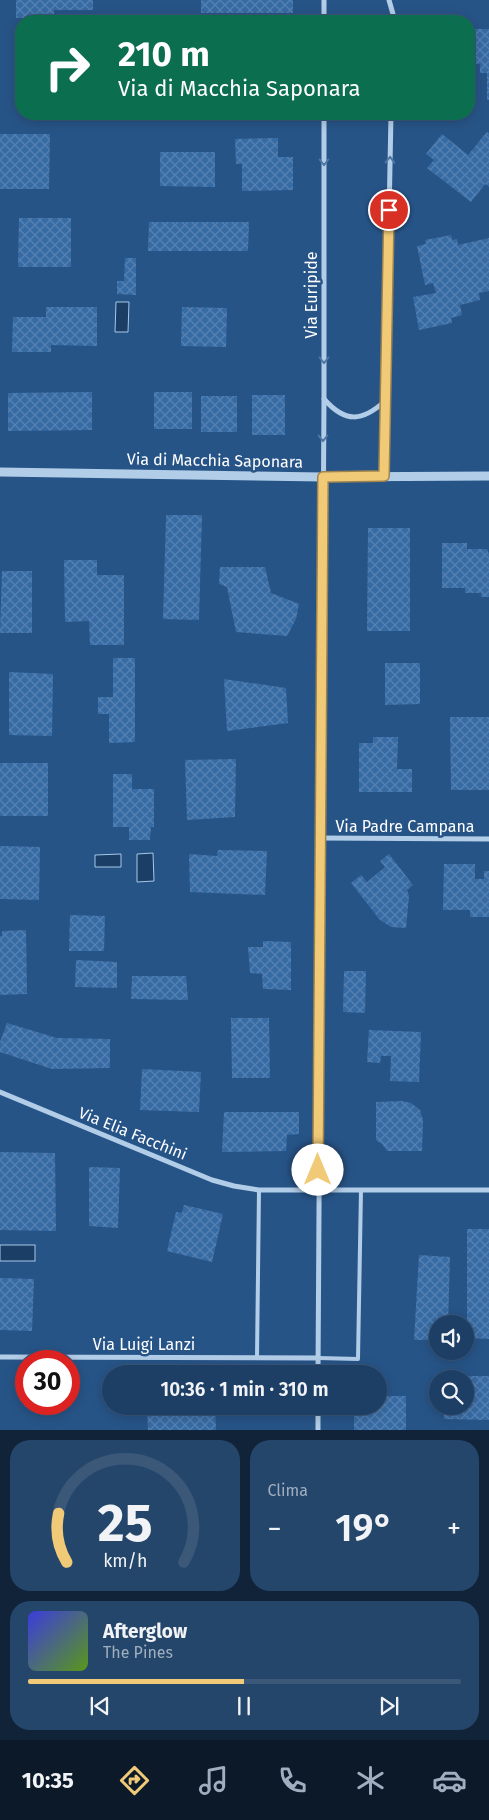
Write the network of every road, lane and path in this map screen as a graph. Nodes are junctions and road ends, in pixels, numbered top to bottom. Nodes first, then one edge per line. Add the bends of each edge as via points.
1 (324, 0) edge
2 (389, 0) edge
3 (324, 15) edge
4 (393, 15) edge
5 (324, 120) edge
6 (391, 120) edge
7 (324, 399) junction
8 (385, 402) junction
9 (0, 472) edge
10 (384, 476) junction
11 (489, 476) edge
12 (323, 477) junction
13 (320, 838) junction
14 (489, 839) edge
15 (0, 1092) edge
16 (258, 1190) junction
17 (318, 1190) junction
18 (361, 1190) junction
19 (489, 1190) edge
20 (0, 1357) edge
21 (257, 1357) junction
22 (318, 1358) junction
23 (318, 1365) edge
24 (318, 1415) edge
25 (318, 1430) edge

1 - 3 street
2 - 4 street
5 -> 7 street, Via Euripide
8 -> 6 street
7 - 8 street via 341,414 355,418 371,413
7 -> 12 street, Via Euripide
8 - 10 street
9 - 12 street, Via di Macchia Saponara
10 - 11 street, Via di Macchia Saponara
10 - 12 street, Via di Macchia Saponara
12 - 13 street, Via Euripide
13 - 14 street, Via Padre Campana
13 - 17 street, Via Euripide
15 - 16 street, Via Elia Facchini via 212,1180
16 - 17 street, Via Elia Facchini
16 - 21 lane
17 - 18 street, Via Elia Facchini
17 - 22 street, Via Euripide
18 - 19 street
18 - 22 lane via 358,1359
20 - 21 street, Via Luigi Lanzi
21 - 22 street, Via Luigi Lanzi
22 - 23 street, Via Euripide
24 - 25 street

